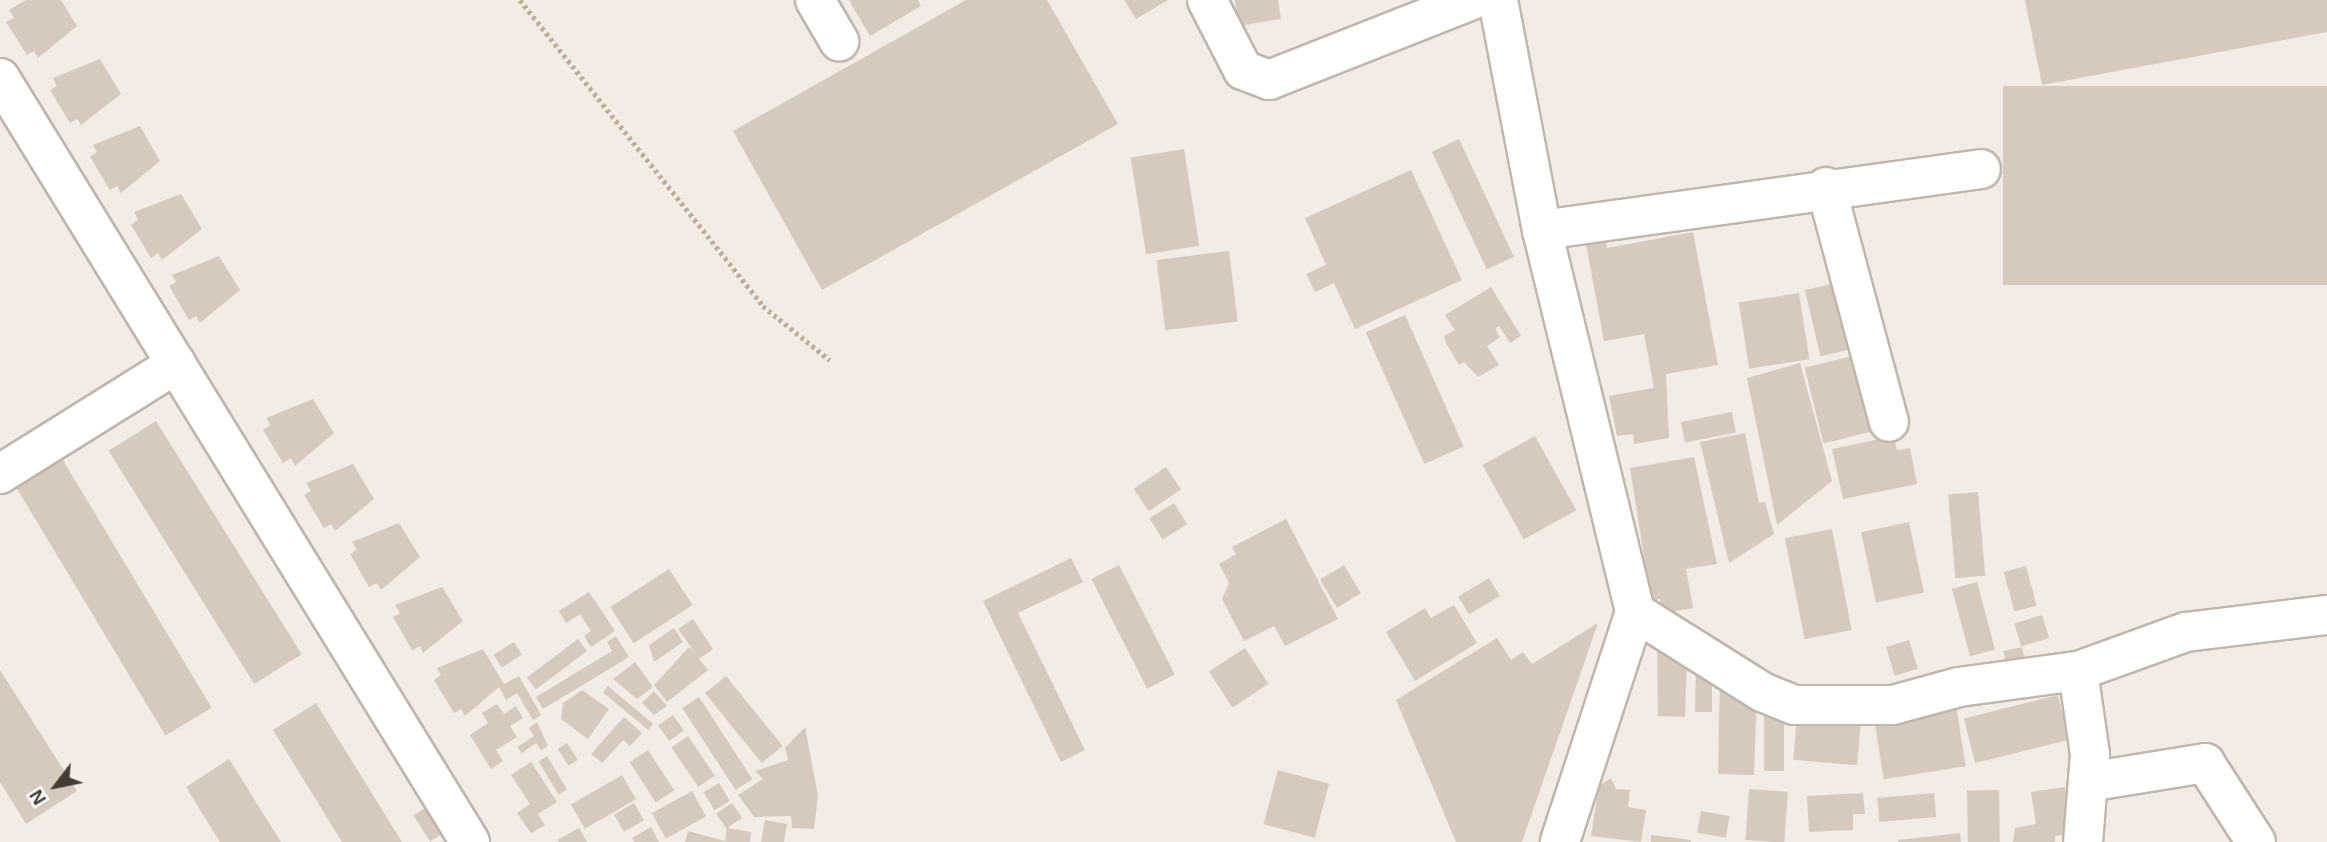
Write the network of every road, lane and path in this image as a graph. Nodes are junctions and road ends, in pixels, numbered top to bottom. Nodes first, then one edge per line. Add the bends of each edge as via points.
1 (520, 0) edge
2 (815, 0) edge
3 (1207, 0) edge
4 (1472, 0) edge
5 (1498, 0) edge
6 (839, 41) dead end
7 (0, 78) edge
8 (1981, 169) dead end
9 (1826, 187) junction
10 (1542, 230) junction
11 (830, 360) dead end
12 (176, 364) junction
13 (1889, 422) dead end
14 (0, 474) edge
15 (1635, 612) junction
16 (2327, 615) edge
17 (2078, 671) junction
18 (2088, 782) junction
19 (470, 842) edge
20 (1560, 842) edge
21 (2083, 842) edge
22 (2256, 842) edge

1 - 11 path via 763,306
2 - 6 street
3 - 4 street via 1243,69 1269,80
5 - 10 street
7 - 12 street
8 - 9 street
9 - 10 street
9 - 13 street
10 - 15 street
12 - 14 street
12 - 19 street
15 - 17 street via 1762,692 1795,705 1893,705 1959,687
15 - 20 street
16 - 17 street via 2186,632
17 - 18 street
18 - 21 street
18 - 22 street via 2205,763

